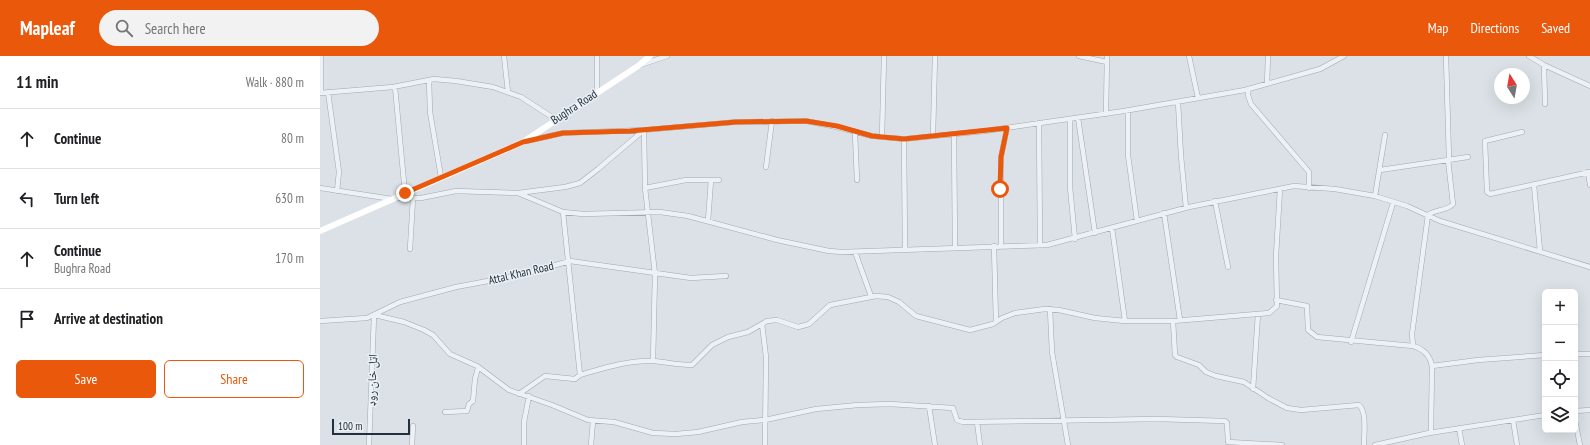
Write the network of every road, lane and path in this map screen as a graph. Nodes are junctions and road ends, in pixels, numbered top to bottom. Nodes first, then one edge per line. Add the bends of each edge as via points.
1 (321, 56) edge
2 (504, 56) edge
3 (597, 56) edge
4 (650, 56) edge
5 (667, 56) edge
6 (884, 56) edge
7 (936, 56) edge
8 (1079, 56) edge
9 (1107, 56) edge
10 (1189, 56) edge
11 (1268, 56) edge
12 (1446, 56) edge
13 (1529, 56) edge
14 (1340, 57) edge
15 (1107, 62) junction
16 (1544, 65) junction
17 (638, 66) junction
18 (429, 80) junction
19 (1267, 84) junction
20 (1590, 86) edge
21 (395, 87) junction
22 (1248, 89) junction
23 (328, 92) junction
24 (508, 92) junction
25 (598, 92) junction
26 (320, 93) edge
27 (1198, 98) junction
28 (1178, 102) junction
29 (1545, 104) dead end
30 (1128, 111) junction
31 (1106, 114) junction
32 (1078, 118) junction
33 (555, 119) junction
34 (1070, 119) junction
35 (772, 121) junction
36 (1039, 123) junction
37 (1007, 128) junction
38 (644, 130) junction
39 (1522, 132) dead end
40 (855, 133) junction
41 (954, 134) junction
42 (933, 135) junction
43 (1385, 135) dead end
44 (882, 137) junction
45 (904, 139) junction
46 (523, 142) junction
47 (1468, 157) dead end
48 (1448, 160) junction
49 (766, 167) dead end
50 (1380, 170) junction
51 (1589, 172) edge
52 (441, 177) junction
53 (710, 180) junction
54 (718, 180) dead end
55 (857, 180) dead end
56 (1590, 185) edge
57 (1534, 186) junction
58 (320, 188) edge
59 (645, 188) junction
60 (1309, 188) junction
61 (1280, 189) junction
62 (337, 191) junction
63 (405, 193) junction
64 (518, 193) junction
65 (1375, 196) junction
66 (393, 198) junction
67 (413, 198) junction
68 (1215, 201) junction
69 (1393, 203) junction
70 (1186, 208) junction
71 (563, 212) junction
72 (649, 213) junction
73 (1164, 213) junction
74 (1428, 215) junction
75 (708, 221) junction
76 (1137, 221) junction
77 (1112, 228) junction
78 (320, 231) edge
79 (1095, 232) junction
80 (1075, 238) junction
81 (1040, 245) junction
82 (994, 246) junction
83 (1001, 246) junction
84 (955, 247) junction
85 (410, 249) dead end
86 (905, 250) junction
87 (1540, 251) junction
88 (855, 252) junction
89 (570, 261) junction
90 (1228, 267) dead end
91 (1590, 267) edge
92 (655, 274) junction
93 (726, 276) dead end
94 (871, 296) junction
95 (1276, 300) junction
96 (1050, 309) junction
97 (1258, 314) junction
98 (374, 315) junction
99 (1125, 320) junction
100 (1180, 320) junction
101 (320, 321) edge
102 (1173, 321) junction
103 (996, 322) junction
104 (762, 324) junction
105 (1351, 342) junction
106 (1413, 346) junction
107 (1578, 354) edge
108 (1590, 354) edge
109 (1542, 356) edge
110 (653, 361) junction
111 (1432, 366) junction
112 (478, 368) junction
113 (580, 375) junction
114 (1253, 389) junction
115 (519, 394) junction
116 (529, 396) junction
117 (928, 406) junction
118 (1590, 410) edge
119 (1578, 411) edge
120 (445, 412) dead end
121 (1542, 415) edge
122 (765, 420) junction
123 (1063, 420) junction
124 (1513, 420) junction
125 (593, 421) junction
126 (977, 422) junction
127 (413, 426) dead end
128 (1459, 428) junction
129 (1431, 432) junction
130 (1578, 433) edge
131 (1395, 443) edge
132 (1250, 444) edge
133 (369, 445) edge
134 (412, 445) edge
135 (524, 445) edge
136 (591, 445) edge
137 (765, 445) edge
138 (935, 445) edge
139 (980, 445) edge
140 (1068, 445) edge
141 (1282, 445) edge
142 (1364, 445) edge
143 (1375, 445) edge
144 (1462, 445) edge
145 (1518, 445) edge
146 (1580, 445) edge

1 - 26 street
2 - 24 street
3 - 25 street
4 - 17 street, Bughra Road
5 - 17 street
6 - 44 street
7 - 42 street
8 - 15 street
9 - 15 street
10 - 27 street
11 - 19 street
12 - 48 street
13 - 16 street
14 - 19 street via 1320,69
15 - 31 street
16 - 20 street
16 - 29 street
17 - 25 street, Bughra Road
18 - 21 street
18 - 24 street via 456,80
18 - 52 street via 430,112
19 - 22 street
21 - 23 street
21 - 63 street
22 - 27 street
22 - 60 street via 1252,104 1309,172
23 - 26 street
23 - 62 street via 339,172
24 - 33 street via 525,99
25 - 33 street, Bughra Road
27 - 28 street
28 - 30 street
28 - 70 street
30 - 31 street
30 - 76 street via 1128,155
31 - 32 street
32 - 34 street
32 - 79 street
33 - 46 street, Bughra Road
34 - 36 street
34 - 80 street via 1070,187
35 - 38 street
35 - 40 street via 806,121 837,126
35 - 49 street
36 - 37 street
36 - 81 street
37 - 41 street
37 - 83 street via 1001,157
38 - 46 street via 563,133
38 - 59 street
38 - 64 street via 580,183
39 - 57 street via 1485,141 1487,192 1490,194
40 - 44 street
40 - 55 street
41 - 42 street
41 - 84 street
42 - 45 street
43 - 50 street
44 - 45 street
45 - 86 street
46 - 52 street, Bughra Road
47 - 48 street
48 - 50 street
48 - 74 street via 1452,204
50 - 65 street
51 - 56 street
51 - 57 street
52 - 63 street, Bughra Road
53 - 54 street
53 - 59 street via 686,180
53 - 75 street
57 - 87 street
58 - 62 street
59 - 72 street
60 - 61 street via 1294,186
60 - 65 street via 1335,189
61 - 68 street
61 - 95 street
62 - 66 street
63 - 66 street, Bughra Road
64 - 67 street via 461,190
64 - 71 street
65 - 69 street
66 - 67 street
66 - 78 street, Bughra Road
67 - 85 street
68 - 70 street
68 - 90 street
69 - 74 street
69 - 105 street
70 - 73 street
71 - 72 street
71 - 89 street
72 - 75 street via 660,212
72 - 92 street
73 - 76 street
73 - 100 street
74 - 87 street via 1440,221
74 - 106 street via 1412,334
75 - 88 street via 829,251
76 - 77 street
77 - 79 street
77 - 99 street
79 - 80 street
80 - 81 street
81 - 83 street
82 - 83 street
82 - 84 street
82 - 103 street
84 - 86 street
86 - 88 street
87 - 91 street
88 - 94 street
89 - 92 street, Attal Khan Road
89 - 98 street, Attal Khan Road via 400,302
89 - 113 street
92 - 93 street, Attal Khan Road via 691,278
92 - 110 street
94 - 103 street via 888,297 899,302 916,316 970,330
94 - 104 street via 830,304 809,324 802,326 777,320
95 - 97 street via 1276,306 1270,313
95 - 105 street via 1307,306 1307,326 1312,335 1322,339
96 - 99 street via 1095,318
96 - 103 street via 1022,311
96 - 123 street via 1052,352
97 - 100 street
97 - 114 street
98 - 101 street, Attal Khan Road
98 - 112 street via 424,330 433,335 450,354
98 - 133 street, اټل خان روډ
99 - 102 street
100 - 102 street
102 - 114 street via 1177,357 1199,365 1211,374 1237,379
104 - 110 street via 712,345 692,364 677,365
104 - 122 street via 766,357
105 - 106 street
106 - 111 street via 1426,352
107 - 108 street
109 - 111 street
110 - 113 street via 627,362
111 - 129 street
112 - 115 street via 508,390
112 - 120 street via 473,401 466,411
113 - 115 street via 575,379 545,376
114 - 142 street via 1280,406 1294,410 1359,405 1363,413
115 - 116 street
116 - 125 street
116 - 135 street via 524,422
117 - 122 street via 858,405 816,409
117 - 126 street via 953,408 958,421
117 - 138 street
118 - 119 street
121 - 124 street
122 - 125 street via 676,434 653,433 614,422
122 - 137 street
123 - 126 street
123 - 132 street via 1225,421 1228,442
123 - 140 street
124 - 128 street
124 - 145 street
125 - 136 street
126 - 139 street
127 - 134 street
128 - 129 street
128 - 144 street
129 - 131 street
130 - 146 street
131 - 143 street
132 - 141 street

